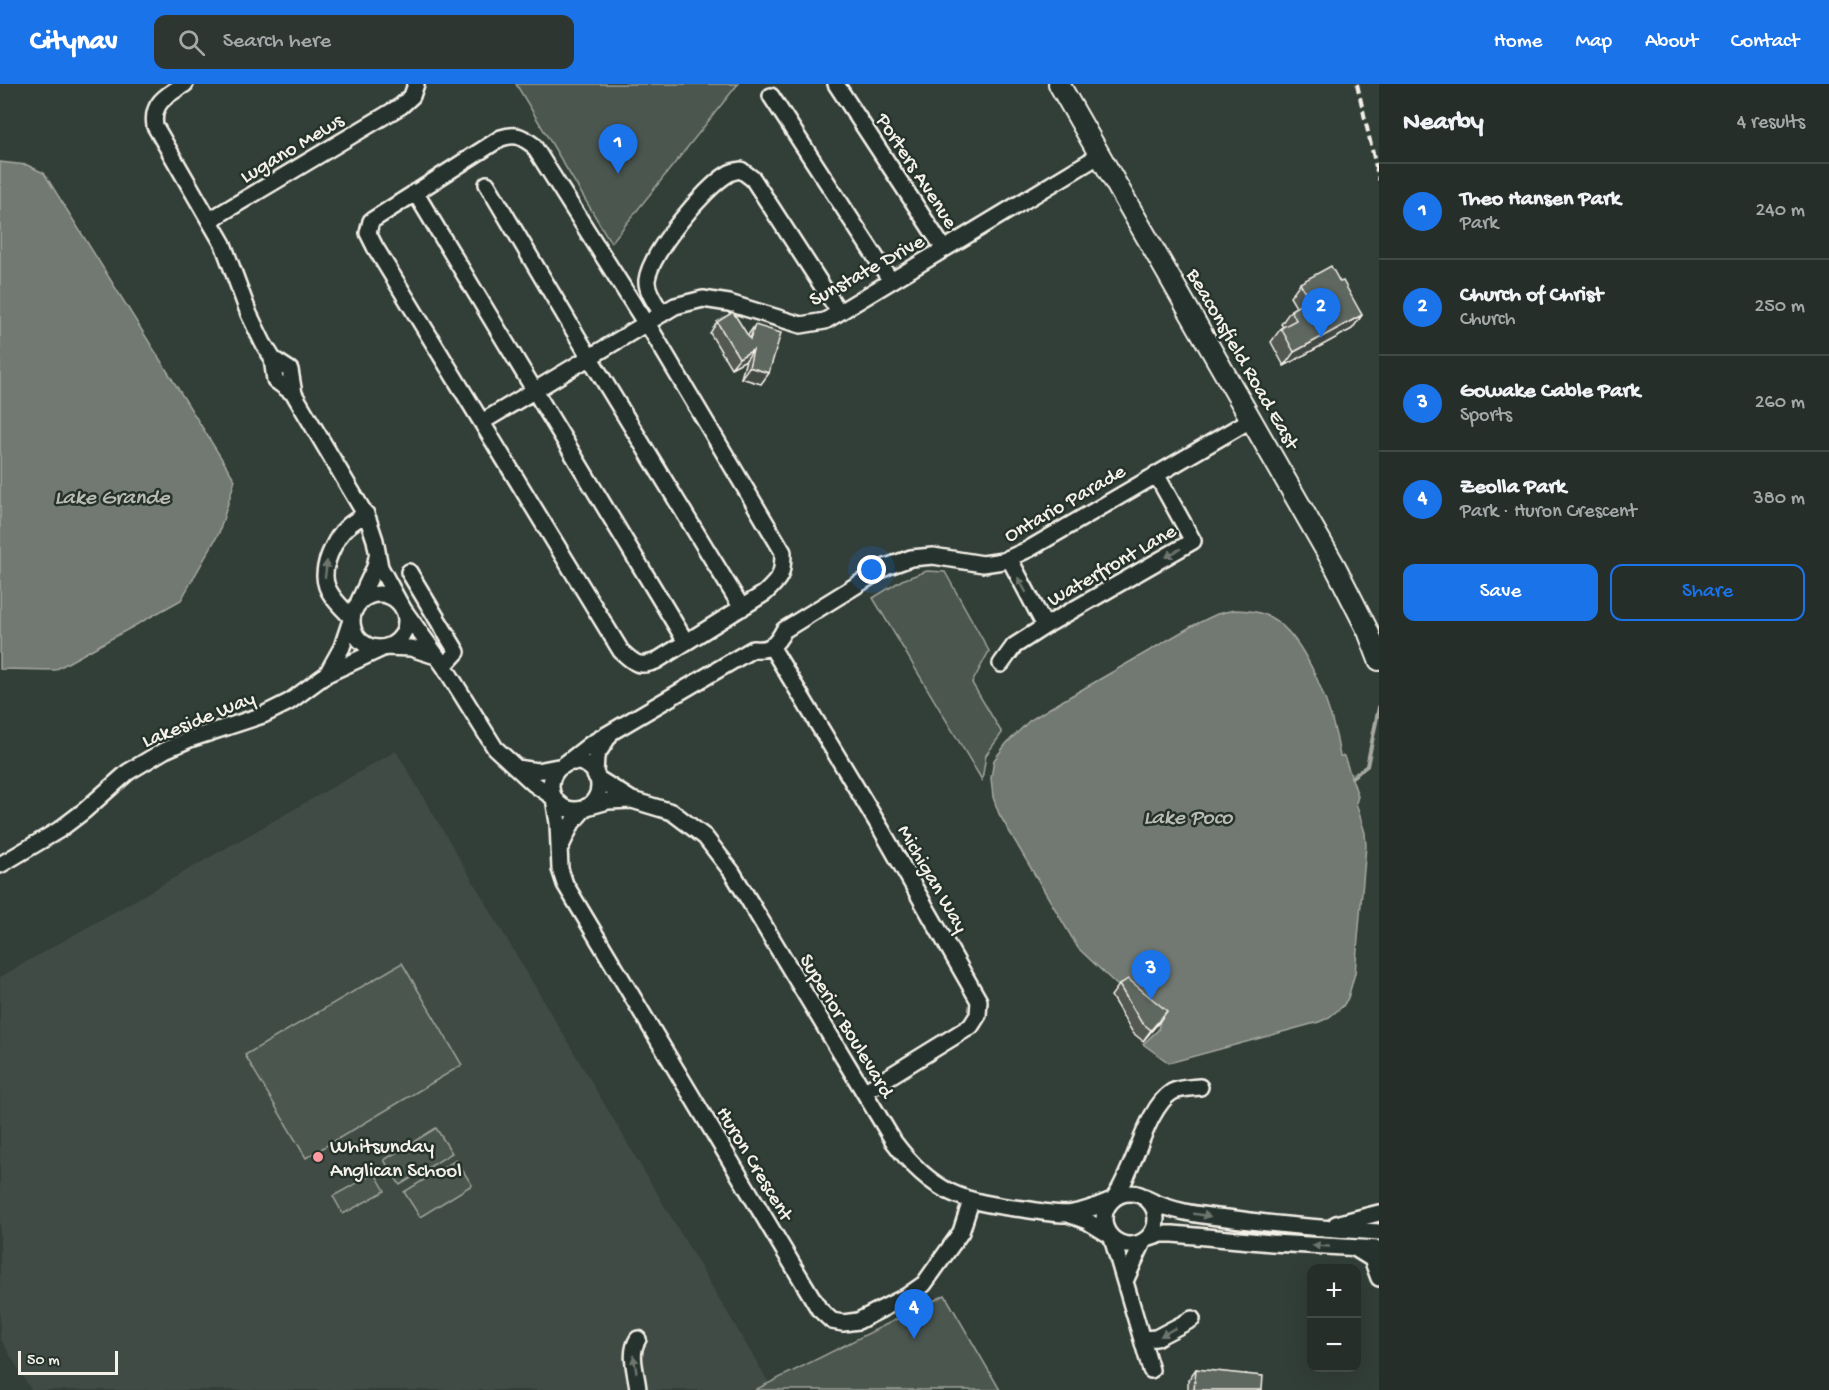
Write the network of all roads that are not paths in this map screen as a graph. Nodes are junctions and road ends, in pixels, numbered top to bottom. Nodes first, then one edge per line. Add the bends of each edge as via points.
1 (185, 84) edge
2 (416, 84) edge
3 (836, 84) edge
4 (1059, 84) edge
5 (771, 96) dead end
6 (1100, 155) junction
7 (487, 183) dead end
8 (415, 192) junction
9 (210, 220) junction
10 (944, 249) junction
11 (891, 281) junction
12 (838, 312) junction
13 (662, 314) junction
14 (646, 324) junction
15 (590, 358) junction
16 (535, 391) junction
17 (1252, 419) junction
18 (482, 422) junction
19 (1156, 474) junction
20 (366, 514) junction
21 (377, 557) junction
22 (1009, 558) junction
23 (409, 572) dead end
24 (401, 606) junction
25 (741, 608) junction
26 (353, 614) junction
27 (1045, 626) junction
28 (686, 642) junction
29 (771, 646) junction
30 (384, 647) junction
31 (1379, 660) edge
32 (440, 661) junction
33 (1001, 664) dead end
34 (327, 674) junction
35 (611, 734) junction
36 (563, 766) junction
37 (517, 768) junction
38 (596, 776) junction
39 (553, 797) junction
40 (632, 800) junction
41 (587, 807) junction
42 (560, 849) junction
43 (0, 865) edge
44 (1200, 1087) dead end
45 (864, 1092) junction
46 (1139, 1144) junction
47 (1113, 1199) junction
48 (1146, 1199) junction
49 (971, 1201) junction
50 (1379, 1213) edge
51 (1065, 1214) junction
52 (1318, 1227) junction
53 (1379, 1232) edge
54 (1110, 1236) junction
55 (1145, 1241) junction
56 (1354, 1248) junction
57 (1379, 1249) edge
58 (1379, 1278) edge
59 (1125, 1281) junction
60 (1192, 1318) dead end
61 (638, 1339) dead end
62 (1142, 1339) junction
63 (1151, 1370) dead end
64 (638, 1390) edge

1 - 9 street via 164,97 155,112 154,126
2 - 9 street, Lugano Mews via 412,96 400,106
3 - 10 street, Porters Avenue
4 - 6 main road, Beaconsfield Road East
5 - 11 street
6 - 10 street, Sunstate Drive
6 - 17 main road, Beaconsfield Road East
7 - 15 street
8 - 14 street via 501,138 522,136 532,145
8 - 16 street
8 - 18 street via 371,221 368,233
9 - 20 street via 254,326 272,358 274,380 294,394
10 - 11 street, Sunstate Drive
11 - 12 street, Sunstate Drive
12 - 13 street, Sunstate Drive via 825,321 801,325 704,299 675,306
12 - 13 street via 753,179 741,170 718,181 672,231 652,262 646,282
13 - 14 street, Sunstate Drive
14 - 15 street, Sunstate Drive
14 - 25 street via 783,552 779,580
15 - 16 street, Sunstate Drive
15 - 25 street
16 - 18 street, Sunstate Drive
16 - 28 street
17 - 19 street, Ontario Parade
17 - 31 main road, Beaconsfield Road East via 1336,568
18 - 28 street via 621,651 644,666
19 - 22 street, Ontario Parade
19 -> 27 street, Waterfront Lane via 1193,541
20 - 21 street
26 -> 20 street via 332,595 324,570 341,532
21 - 24 street
21 - 26 street
27 -> 22 street, Waterfront Lane
22 - 29 street, Ontario Parade via 983,564 933,556 910,558 886,567 784,630
23 - 32 street via 458,652
24 - 26 street via 391,597 375,594 365,597
24 - 30 street via 405,625 402,635
24 - 32 street
25 - 28 street
26 - 30 street via 353,630 359,640 368,646
26 - 34 street, Lakeside Way via 342,647
27 - 33 street, Waterfront Lane via 1014,646
29 - 35 street, Ontario Parade via 753,649
29 - 45 street, Michigan Way via 979,1001 978,1015 971,1026
30 - 32 street via 416,649
30 - 34 street, Lakeside Way
32 - 37 street via 489,741
34 - 43 street, Lakeside Way via 289,702 263,715 165,750 128,772 59,830
35 - 36 street, Ontario Parade via 586,747
35 - 38 street, Ontario Parade via 596,756
36 - 37 street via 537,771
36 - 38 street via 582,764
36 - 39 street via 552,777
37 - 39 street
38 - 40 street, Superior Boulevard
38 - 41 street via 596,797
39 - 41 street via 567,809
39 - 42 street, Huron Crescent
40 - 41 street, Superior Boulevard
40 - 45 street, Superior Boulevard via 672,812 705,837 732,872
41 - 42 street via 572,823
42 - 49 street, Huron Crescent via 561,874 569,890 798,1275 819,1309 832,1321 858,1321 924,1284 961,1232
44 - 46 street via 1177,1090 1166,1097
45 - 49 street, Superior Boulevard via 915,1168 938,1186
46 - 47 street via 1126,1179
46 - 48 street via 1136,1170
47 - 48 street via 1128,1193
47 - 51 street, Superior Boulevard
47 - 54 street via 1104,1214
48 -> 52 street via 1171,1210
48 - 55 street via 1155,1211 1156,1221
49 - 51 street, Superior Boulevard
50 - 52 street
51 - 54 street, Superior Boulevard via 1087,1221
52 - 53 street
54 - 55 street via 1127,1245
54 - 59 street
56 -> 55 street via 1173,1234
55 - 59 street
56 - 57 street
56 - 58 street via 1372,1259
59 - 62 street
60 -> 62 street via 1156,1338
64 -> 61 street via 633,1358
62 - 63 street

